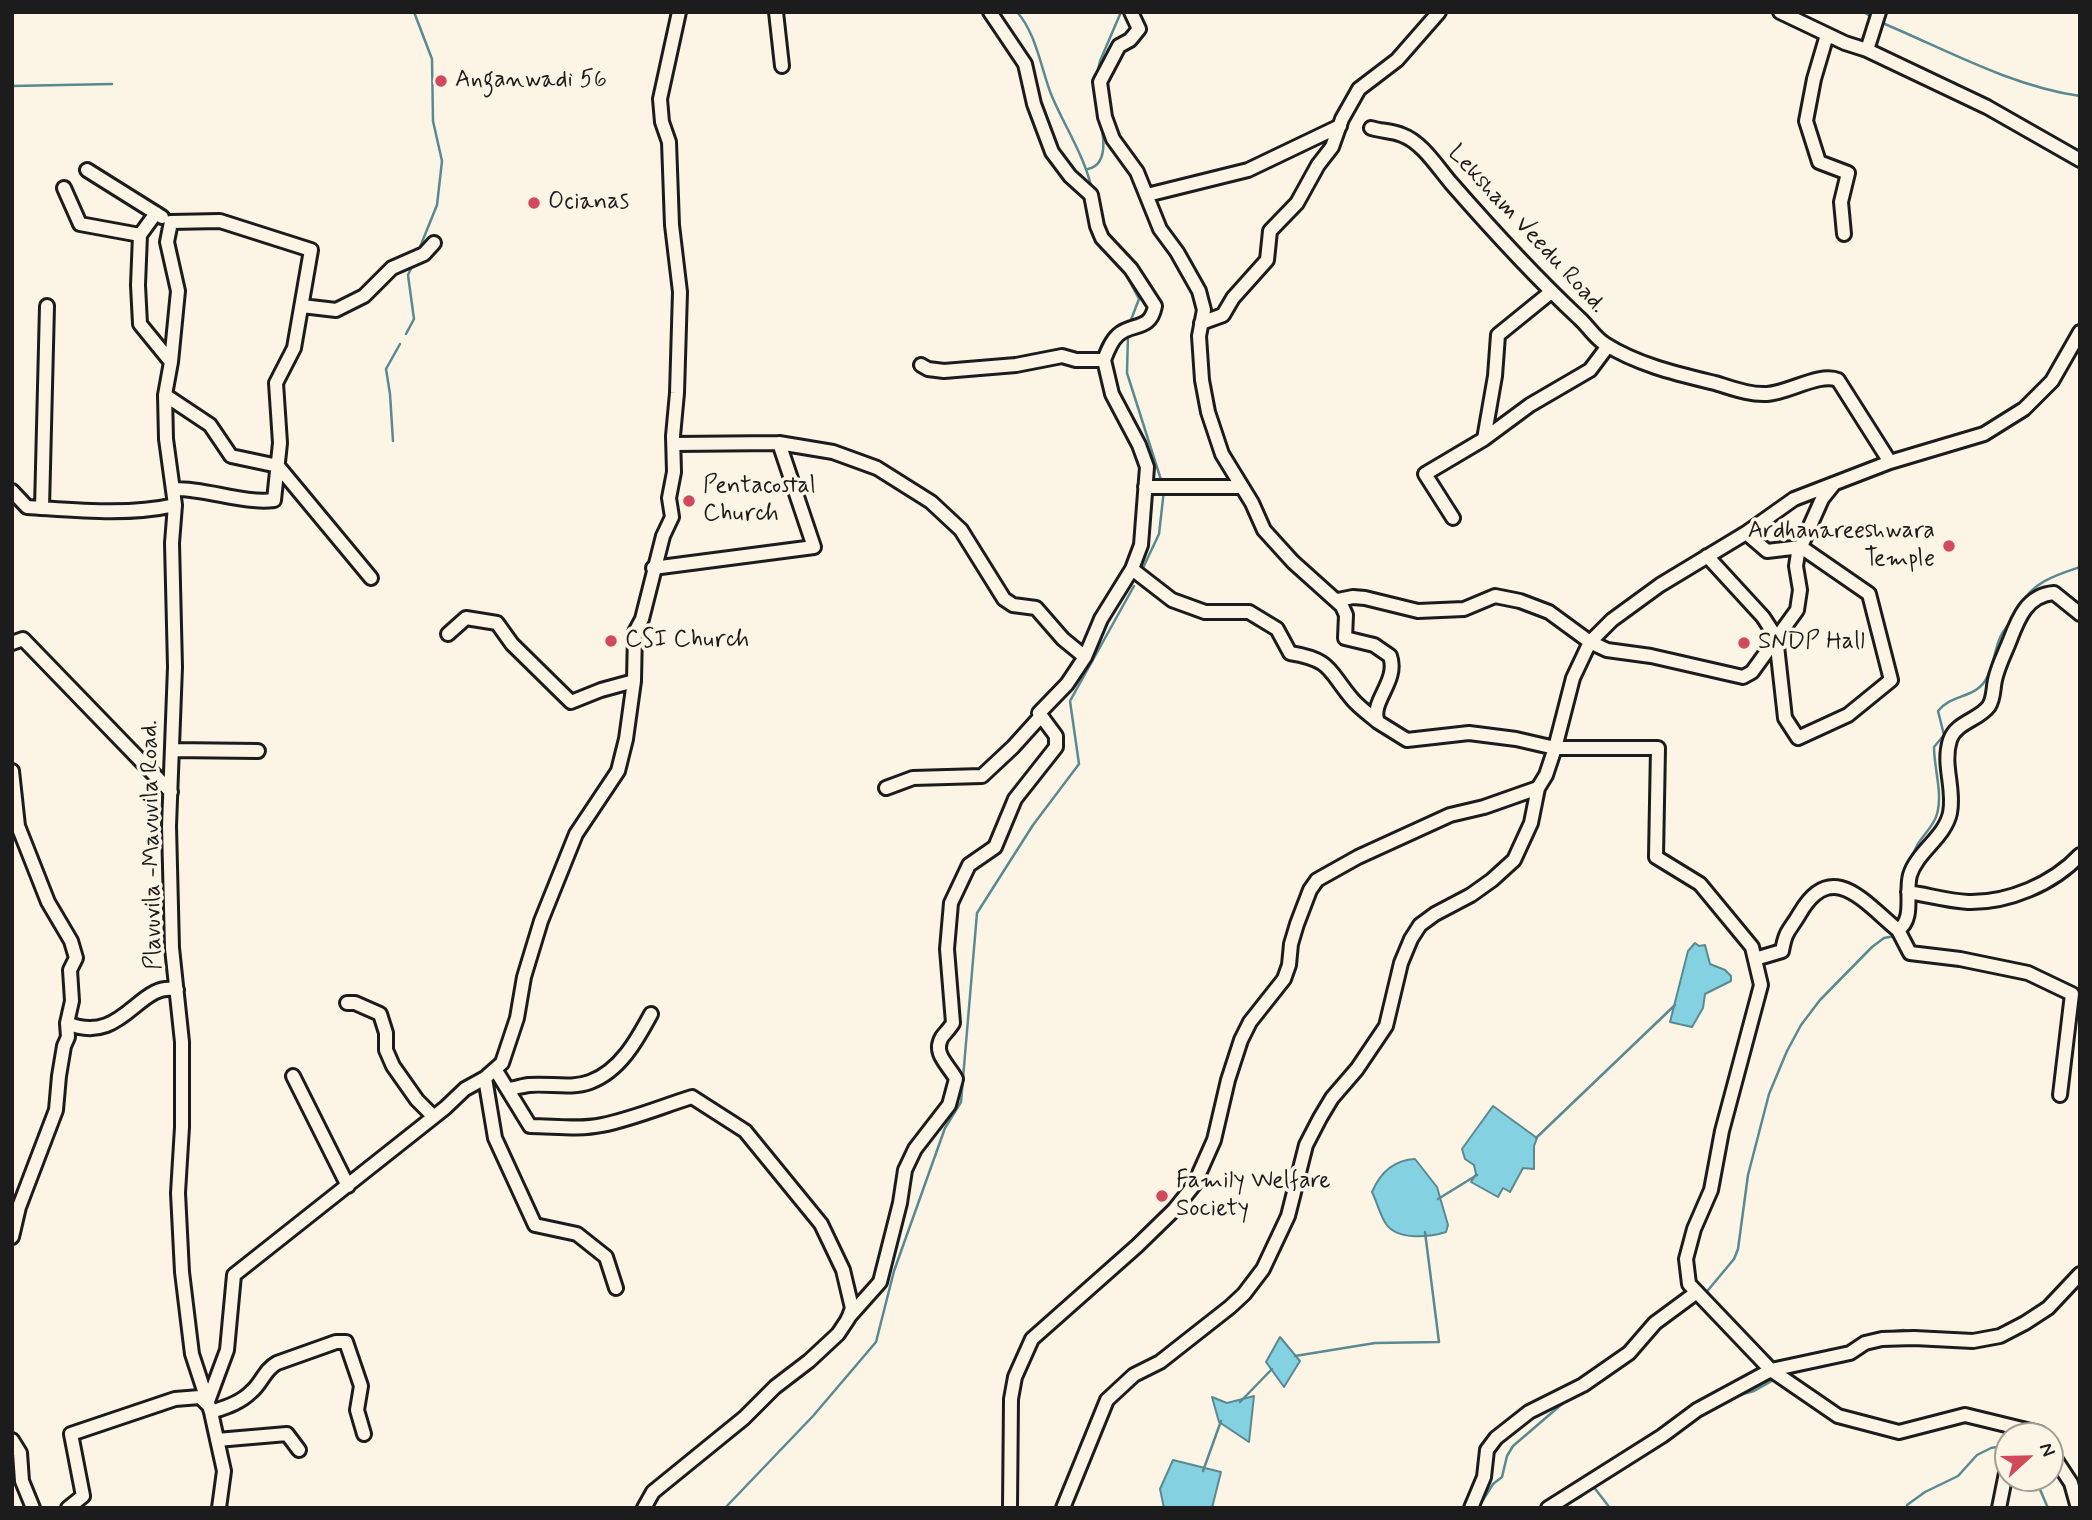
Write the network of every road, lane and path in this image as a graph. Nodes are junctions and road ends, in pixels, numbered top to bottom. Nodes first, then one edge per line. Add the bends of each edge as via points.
1 (679, 12) edge
2 (776, 12) edge
3 (990, 12) edge
4 (1131, 12) edge
5 (1439, 12) edge
6 (1780, 12) edge
7 (1879, 12) edge
8 (1827, 36) junction
9 (1867, 50) junction
10 (782, 66) dead end
11 (1339, 126) junction
12 (1371, 128) dead end
13 (2080, 160) edge
14 (86, 170) dead end
15 (64, 188) dead end
16 (1147, 195) junction
17 (156, 213) junction
18 (172, 222) junction
19 (1844, 234) dead end
20 (140, 235) junction
21 (434, 243) dead end
22 (1551, 292) junction
23 (47, 306) dead end
24 (302, 306) junction
25 (1201, 323) junction
26 (2080, 332) edge
27 (1608, 346) junction
28 (1105, 359) junction
29 (171, 362) junction
30 (921, 365) dead end
31 (165, 395) junction
32 (1484, 439) junction
33 (674, 443) junction
34 (779, 443) junction
35 (1890, 462) junction
36 (278, 466) junction
37 (1836, 481) junction
38 (1145, 487) junction
39 (1242, 487) junction
40 (173, 489) junction
41 (12, 491) edge
42 (175, 505) junction
43 (42, 508) junction
44 (1453, 517) dead end
45 (1746, 533) junction
46 (1801, 547) junction
47 (1707, 556) junction
48 (653, 568) junction
49 (1132, 569) junction
50 (372, 578) dead end
51 (1338, 600) junction
52 (2080, 614) edge
53 (448, 634) dead end
54 (1776, 638) junction
55 (1590, 642) junction
56 (12, 643) edge
57 (1085, 657) junction
58 (634, 681) junction
59 (1041, 716) junction
60 (1378, 722) junction
61 (1555, 748) junction
62 (172, 750) junction
63 (258, 751) dead end
64 (12, 771) edge
65 (886, 788) dead end
66 (1538, 788) junction
67 (171, 792) junction
68 (2080, 855) edge
69 (1909, 892) junction
70 (1894, 926) junction
71 (1755, 959) junction
72 (177, 990) junction
73 (347, 1003) dead end
74 (651, 1014) dead end
75 (67, 1023) junction
76 (490, 1073) junction
77 (293, 1076) dead end
78 (508, 1089) junction
79 (2060, 1095) dead end
80 (433, 1116) junction
81 (348, 1186) junction
82 (12, 1237) edge
83 (2080, 1273) edge
84 (616, 1288) dead end
85 (1700, 1295) junction
86 (848, 1318) junction
87 (1774, 1371) junction
88 (209, 1408) junction
89 (1994, 1425) edge
90 (364, 1434) dead end
91 (12, 1440) edge
92 (217, 1440) junction
93 (299, 1450) dead end
94 (2064, 1472) edge
95 (33, 1508) edge
96 (68, 1508) edge
97 (219, 1508) edge
98 (644, 1508) edge
99 (1010, 1508) edge
100 (1063, 1508) edge
101 (1471, 1508) edge
102 (1548, 1508) edge
103 (2078, 1508) edge

1 - 33 street via 660,99 669,142 680,292
2 - 10 street
3 - 28 street via 1025,64 1052,152 1091,195 1102,237 1131,269 1155,306 1146,323 1119,334
4 - 16 street via 1139,29 1113,55 1100,82 1101,96 1113,139
5 - 11 street via 1397,60 1359,89
6 - 8 street
7 - 9 street
8 - 9 street
8 - 19 street via 1806,121 1819,162 1848,173 1841,202
9 - 13 street via 1987,107
11 - 16 street via 1248,170
11 - 25 street via 1332,147 1297,203 1270,231 1267,260 1223,315
12 - 22 street, Leksham Veedu Road. via 1402,134 1419,147
14 - 17 street
15 - 20 street via 80,225
16 - 25 street via 1160,229 1199,291 1204,310
17 - 18 street
17 - 20 street
18 - 24 street via 220,221 311,250
18 - 29 street, Plavuvila -Mavuvila Road. via 167,242 178,291
20 - 29 street via 140,324
21 - 24 street via 392,268 364,296 336,310
22 - 27 street, Leksham Veedu Road.
22 - 32 street via 1498,335
23 - 43 street
24 - 36 street via 294,348 276,383
25 - 39 street via 1208,412 1223,454
26 - 35 street via 2052,381 2024,408 1984,433
27 - 32 street via 1590,370 1509,418
27 - 35 street, Leksham Veedu Road. via 1679,374 1766,394 1833,377 1851,397
28 - 30 street via 1062,356 944,371
28 - 38 street via 1112,394 1147,467
29 - 31 street, Plavuvila -Mavuvila Road.
31 - 36 street via 210,425 231,456
31 - 40 street, Plavuvila -Mavuvila Road.
32 - 44 street via 1425,474
33 - 34 street
33 - 48 street via 671,517
34 - 48 street via 814,547
34 - 57 street via 833,452 877,468 930,502 961,530 1004,598 1013,605 1036,608
35 - 37 street
36 - 40 street via 273,500
36 - 50 street
37 - 45 street via 1794,499
37 - 46 street via 1822,499
38 - 39 street
38 - 49 street via 1141,545
39 - 51 street via 1264,530
40 - 42 street, Plavuvila -Mavuvila Road.
41 - 43 street via 27,507
42 - 43 street via 155,509
42 - 62 street, Plavuvila -Mavuvila Road.
45 - 46 street via 1766,551
45 - 47 street
46 - 54 street via 1796,566 1798,605
46 - 54 street via 1869,594 1891,680 1848,715 1798,738 1785,718
47 - 54 street via 1763,617
47 - 55 street via 1660,585
48 - 58 street via 635,632
49 - 57 street
49 - 60 street via 1172,600 1205,612 1249,612 1278,629 1290,653 1313,657 1335,674 1353,700
51 - 55 street via 1365,598 1418,611 1464,608 1494,596 1549,612
51 - 60 street via 1346,615 1345,638 1374,645 1392,661 1375,713
52 - 69 street via 2050,593 2027,605 2015,624 1988,707 1952,733 1947,766 1950,814 1910,874
53 - 58 street via 466,618 497,623 571,702
54 - 55 street via 1752,672 1743,677 1607,650
55 - 61 street via 1573,678
56 - 67 street via 23,639
57 - 59 street
58 - 76 street via 618,771 565,859 538,930 502,1063
59 - 65 street via 982,776 910,779
59 - 86 street via 1056,736 1056,747 1015,799 995,847 969,865 951,903 947,949 953,1023 938,1048 956,1079 952,1099 905,1170 880,1282
60 - 61 street via 1407,740 1469,733
61 - 66 street
61 - 71 street via 1658,748 1656,857 1700,884 1752,947
62 - 63 street
62 - 67 street, Plavuvila -Mavuvila Road.
64 - 75 street via 18,825 76,958 70,970 72,1001
66 - 99 street via 1450,815 1317,880 1297,924 1284,979 1241,1040 1214,1140 1194,1185 1137,1246 1032,1339 1011,1399
66 - 100 street via 1531,823 1514,860 1492,880 1420,925 1411,939 1386,1027 1315,1127 1288,1216 1264,1269 1230,1307 1160,1362 1134,1375 1107,1400
67 - 72 street, Plavuvila -Mavuvila Road. via 172,948
68 - 69 street via 2039,886 1993,900 1967,902
69 - 70 street via 1906,922
70 - 71 street via 1852,892 1832,886 1804,904 1785,933 1782,951
70 - 79 street via 1910,953 2028,973 2072,994
71 - 85 street via 1760,985 1711,1190 1686,1259 1689,1284
72 - 75 street via 167,987 154,992 104,1027 81,1029
72 - 88 street, Plavuvila -Mavuvila Road. via 182,1042 178,1193 182,1272 192,1354
73 - 80 street via 380,1014 393,1066
74 - 78 street via 625,1057 589,1082
75 - 82 street via 57,1111
76 - 78 street
76 - 80 street
76 - 84 street via 495,1138 535,1225 577,1234 606,1257
77 - 81 street
78 - 86 street via 530,1126 603,1125 692,1097 745,1131 817,1221 843,1270 852,1308
80 - 81 street
81 - 88 street via 234,1275 227,1350
83 - 87 street via 2048,1308 2000,1336 1882,1339 1850,1353
85 - 87 street
85 - 101 street via 1655,1323 1629,1353 1583,1385 1529,1412 1496,1438 1487,1450 1484,1477
86 - 98 street via 809,1361 653,1492
87 - 89 street via 1838,1416 1899,1432 1965,1415
87 - 102 street via 1697,1410
88 - 90 street via 235,1404 277,1363 346,1342 361,1386 357,1410
88 - 92 street, Plavuvila -Mavuvila Road.
88 - 96 street via 200,1397 175,1399 71,1434 83,1496
91 - 95 street via 20,1453 22,1482
92 - 93 street via 287,1434
92 - 97 street, Plavuvila -Mavuvila Road. via 224,1471
94 - 103 street

